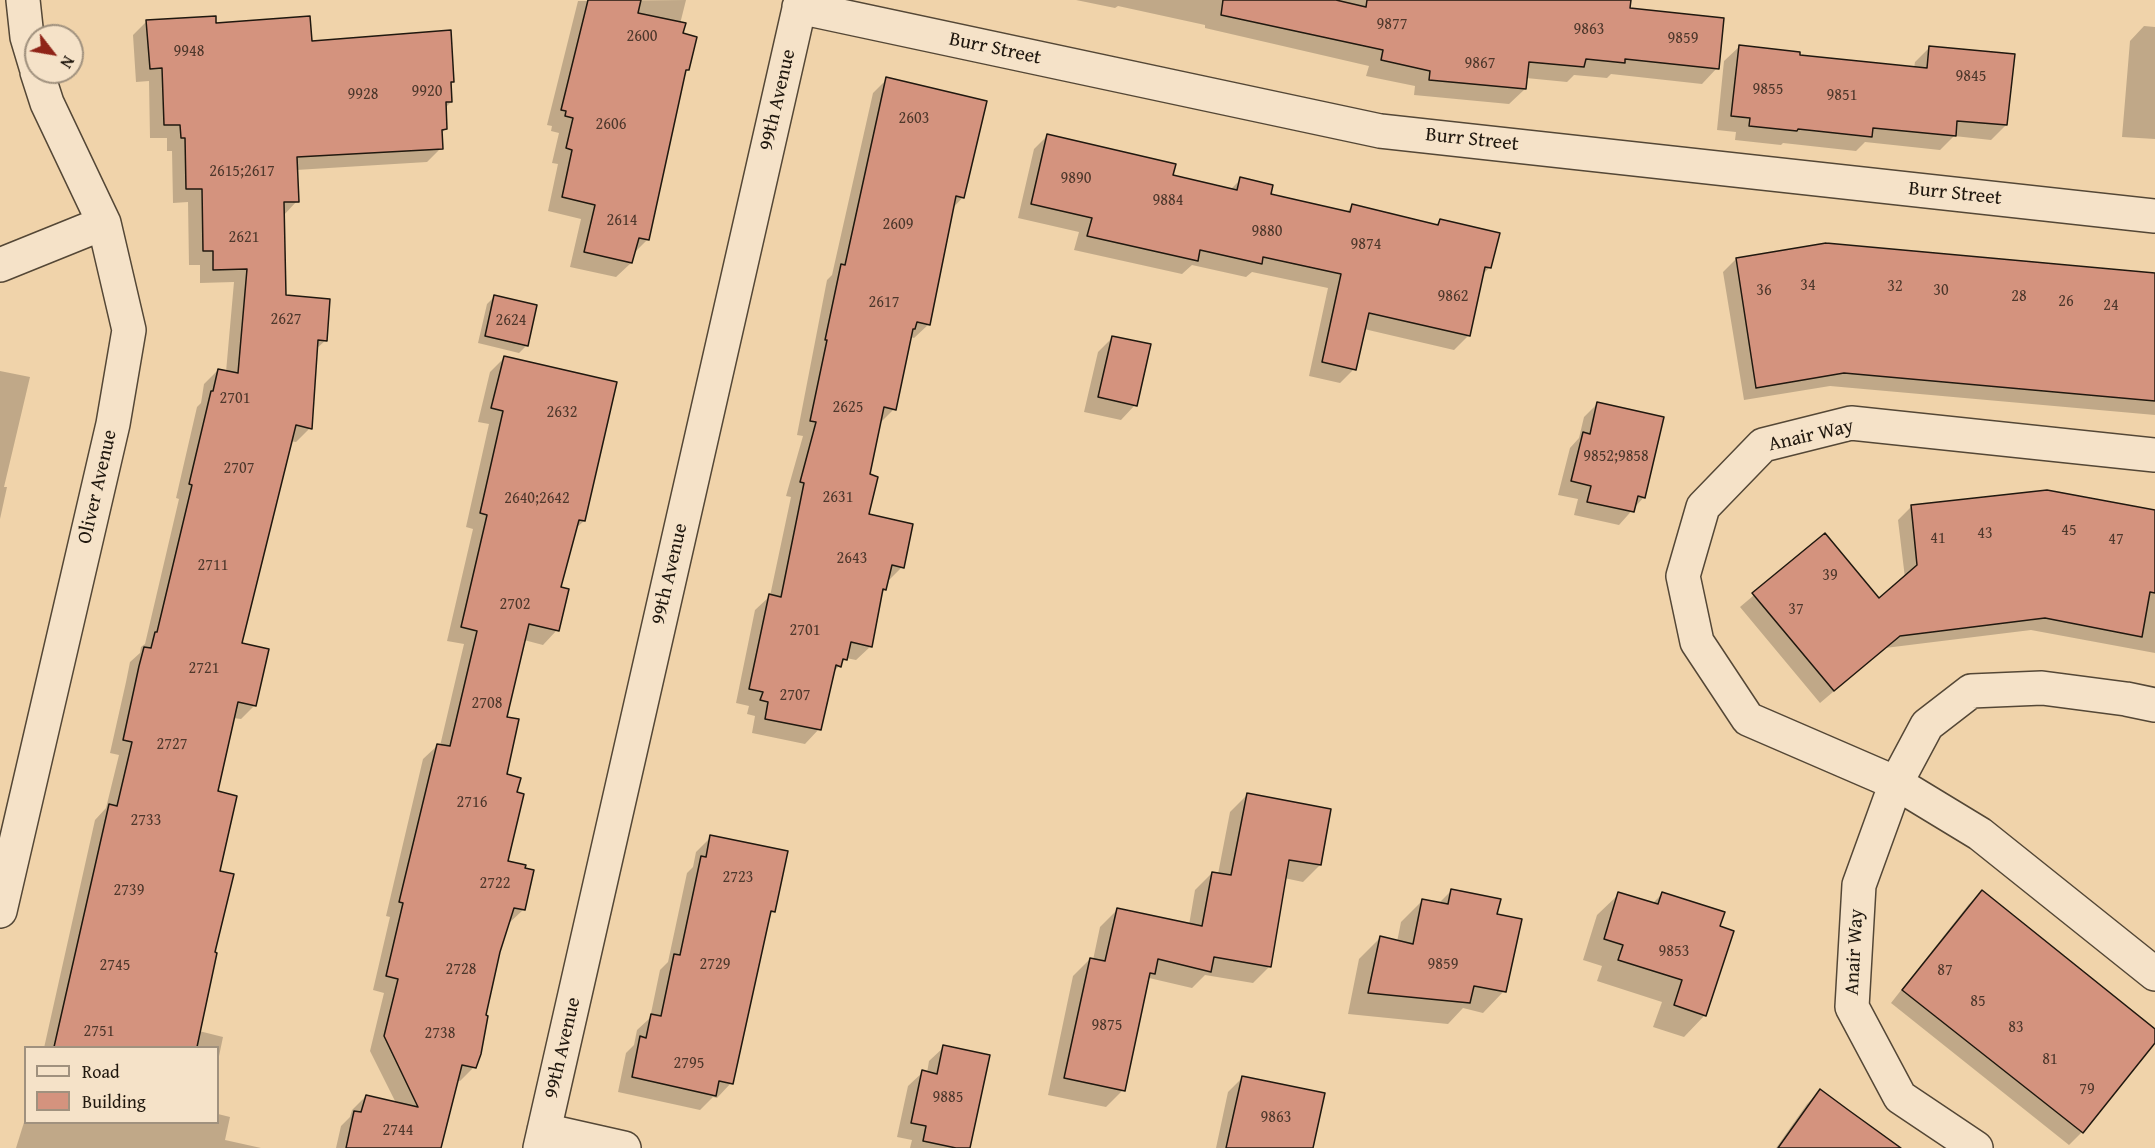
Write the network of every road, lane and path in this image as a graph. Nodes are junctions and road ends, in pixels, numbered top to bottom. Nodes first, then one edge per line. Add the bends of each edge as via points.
1 (23, 0) edge
2 (800, 4) edge
3 (26, 24) edge
4 (40, 84) edge
5 (2155, 216) edge
6 (104, 223) junction
7 (0, 265) edge
8 (2155, 455) edge
9 (2155, 705) edge
10 (1896, 783) junction
11 (0, 911) edge
12 (2155, 974) edge
13 (542, 1139) edge
14 (624, 1148) edge
15 (1976, 1148) edge

1 - 3 street
2 - 5 street, Burr Street via 1380,131
2 - 13 street, 99th Avenue
4 - 6 street, Oliver Avenue
6 - 7 street
6 - 11 street, Oliver Avenue via 129,330 112,424
8 - 10 street, Anair Way via 1851,423 1763,445 1703,507 1683,576 1697,642 1748,719
9 - 10 street, Anair Way via 2042,688 1971,691 1927,725
10 - 12 street, Anair Way via 1980,834
10 - 15 street, Anair Way via 1858,885 1852,1007 1900,1097
13 - 14 street

